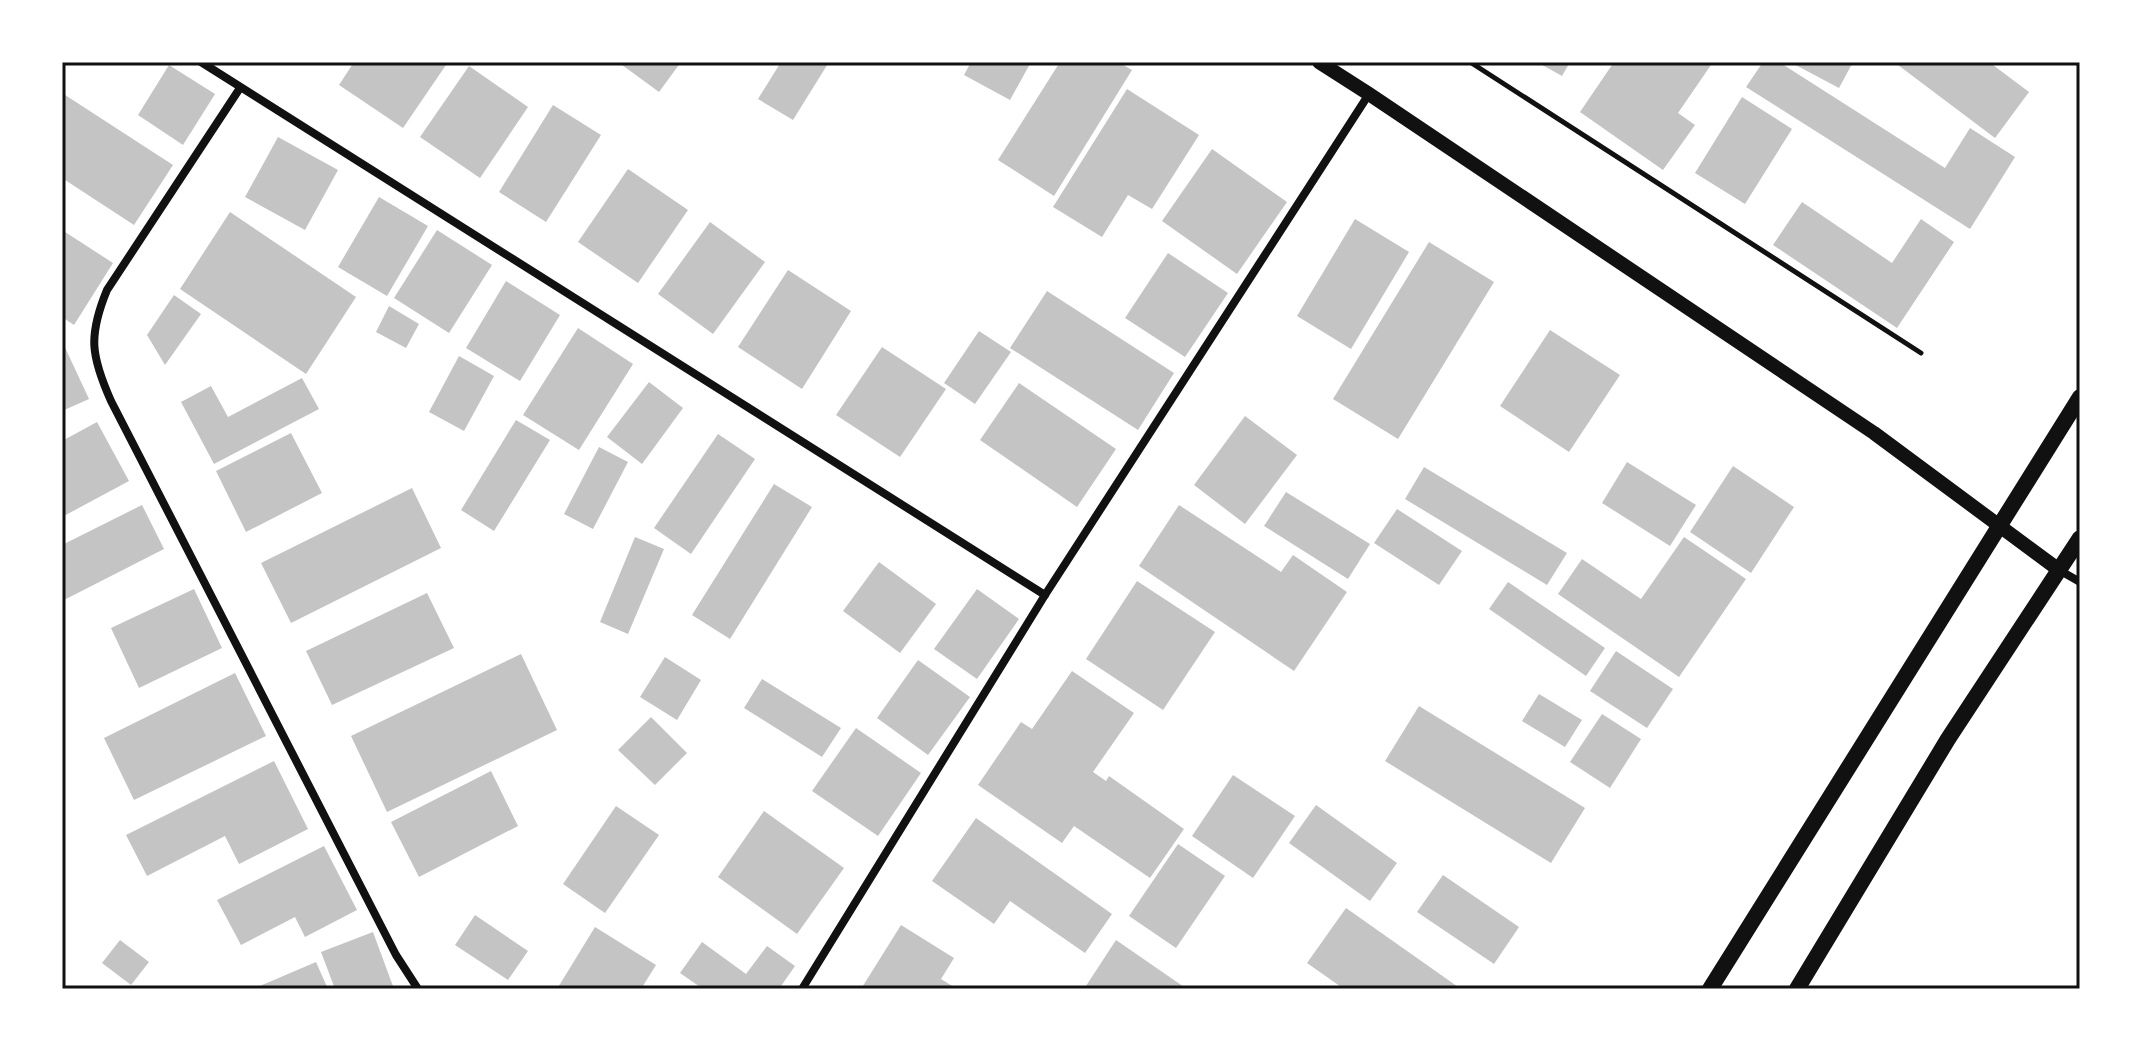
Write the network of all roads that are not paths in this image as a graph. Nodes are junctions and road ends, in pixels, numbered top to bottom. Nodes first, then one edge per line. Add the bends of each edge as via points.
1 (201, 62) edge
2 (1319, 62) edge
3 (240, 88) junction
4 (1369, 94) junction
5 (2080, 397) edge
6 (1999, 527) junction
7 (2080, 538) edge
8 (2059, 570) junction
9 (2080, 582) edge
10 (1045, 595) junction
11 (418, 989) edge
12 (802, 989) edge
13 (1710, 989) edge
14 (1797, 989) edge

1 - 3 street
2 - 4 street
3 - 10 street
3 - 11 street via 107,290 97,314 94,357 118,415
4 - 6 street via 1874,433
4 - 10 street
5 - 6 main road
6 - 8 street
6 - 13 main road
7 - 8 main road
8 - 9 street
8 - 14 main road via 1948,739
10 - 12 street

